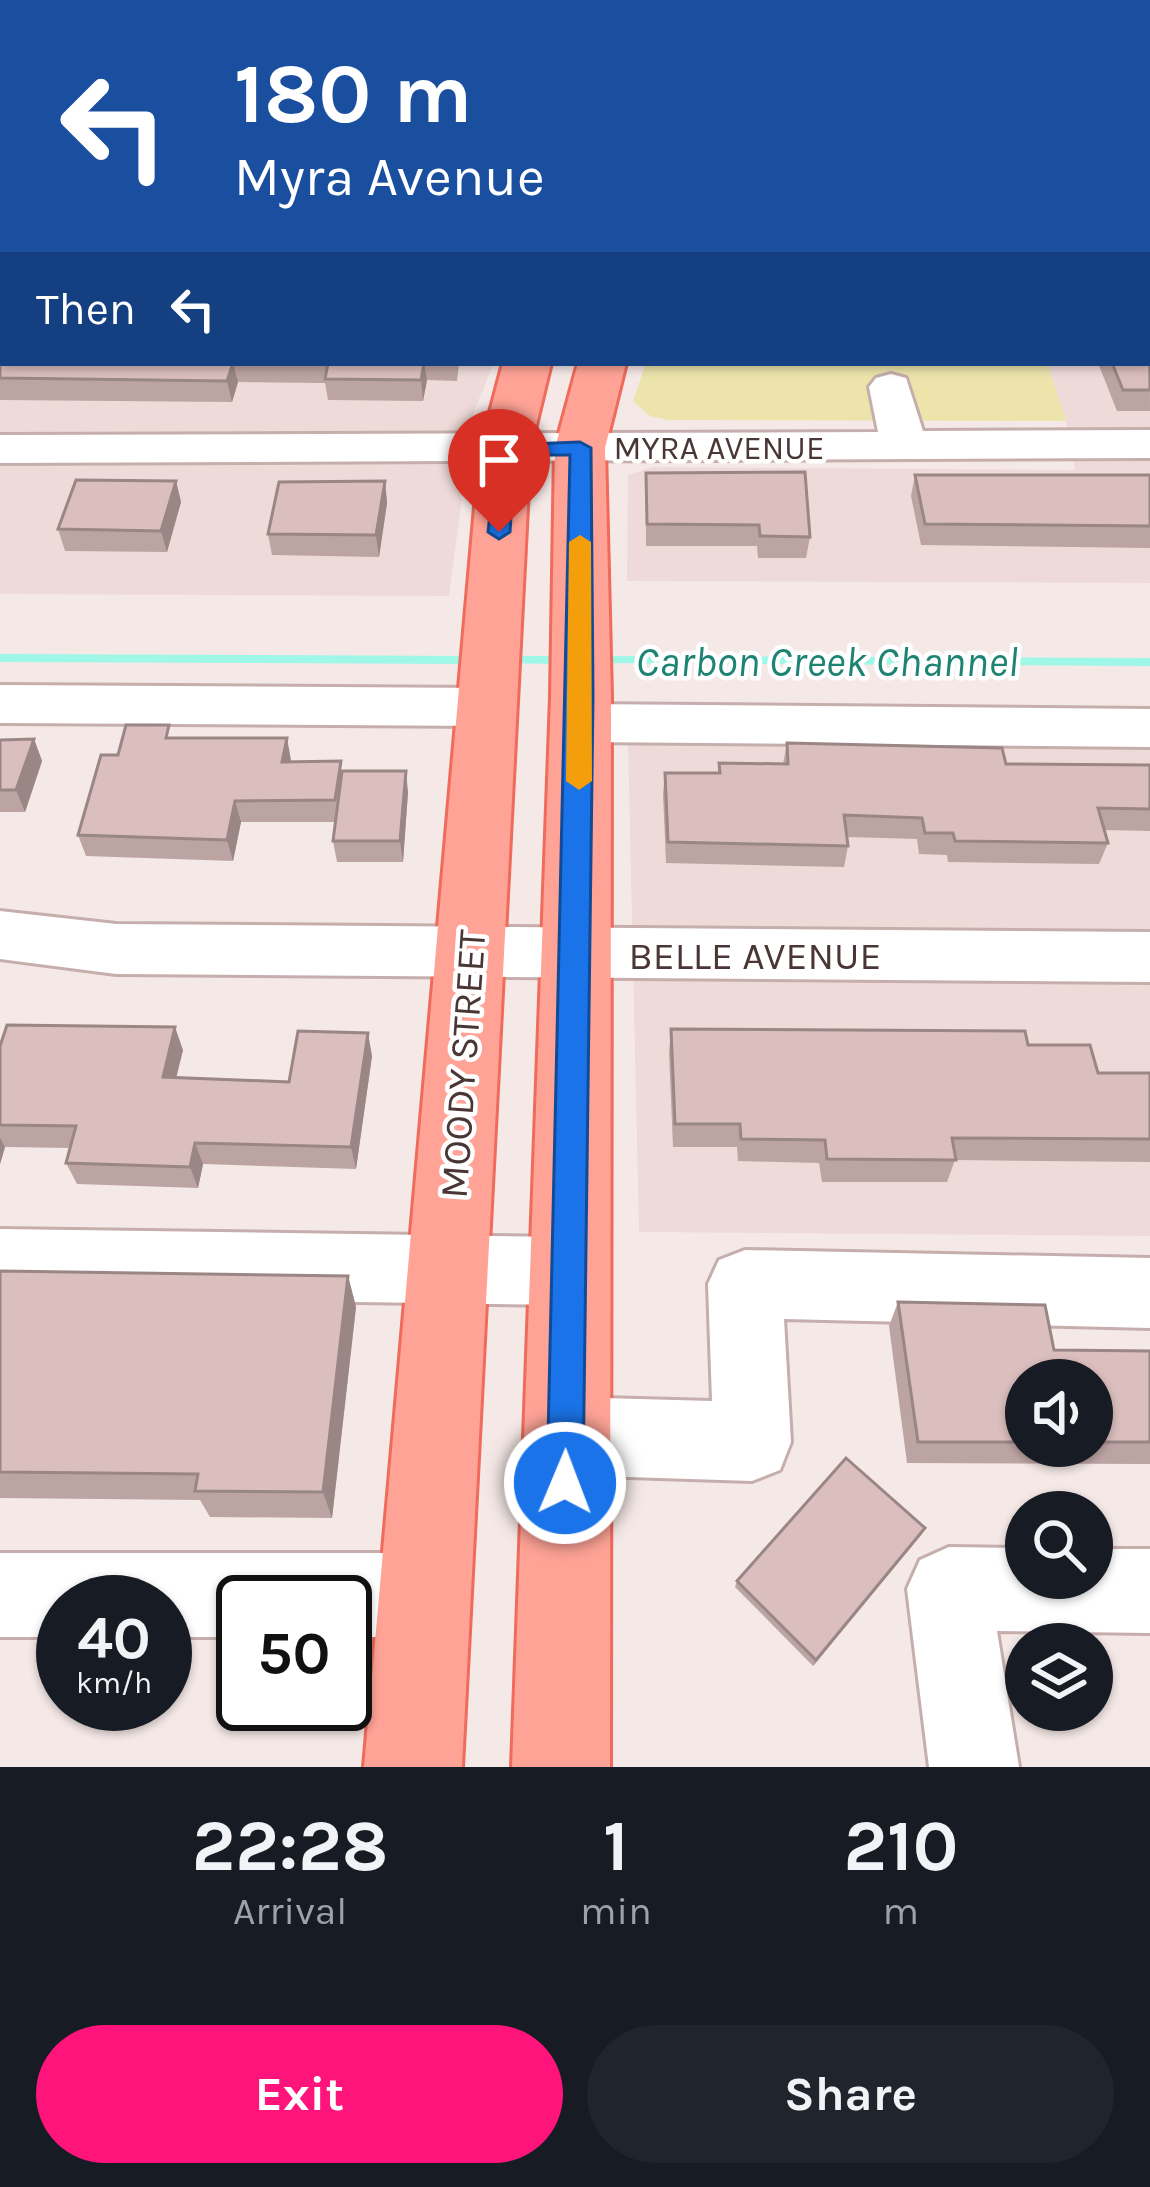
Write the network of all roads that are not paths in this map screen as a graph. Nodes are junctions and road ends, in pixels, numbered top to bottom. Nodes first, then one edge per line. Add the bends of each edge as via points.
1 (526, 366) edge
2 (601, 366) edge
3 (891, 387) dead end
4 (1150, 444) edge
5 (904, 446) junction
6 (0, 448) edge
7 (580, 448) junction
8 (505, 449) junction
9 (1150, 697) edge
10 (486, 701) junction
11 (0, 704) edge
12 (580, 710) junction
13 (876, 725) junction
14 (1150, 728) edge
15 (0, 935) edge
16 (469, 952) junction
17 (574, 953) junction
18 (1150, 957) edge
19 (0, 1263) edge
20 (448, 1270) junction
21 (568, 1270) junction
22 (1150, 1293) edge
23 (566, 1436) junction
24 (1150, 1591) edge
25 (0, 1595) edge
26 (425, 1595) junction
27 (413, 1767) edge
28 (561, 1767) edge
29 (974, 1767) edge

1 - 8 main road, MOODY STREET
2 - 7 main road
3 - 5 street
4 - 5 street, MYRA AVENUE
5 - 7 street, MYRA AVENUE
6 - 8 street, MYRA AVENUE
7 - 8 street, MYRA AVENUE
7 - 12 main road
8 - 10 main road, MOODY STREET
9 - 13 street
10 - 11 street
10 - 16 main road, MOODY STREET
12 - 13 street
12 - 17 main road
13 - 14 street
15 - 16 street, BELLE AVENUE via 116,949
16 - 17 street, BELLE AVENUE
16 - 20 main road, MOODY STREET
17 - 18 street, BELLE AVENUE
17 - 21 main road
19 - 20 street
20 - 21 street
20 - 26 main road, MOODY STREET
21 - 23 main road
22 - 23 street via 745,1283 752,1442
23 - 28 main road
24 - 29 street via 949,1589
25 - 26 street
26 - 27 main road, MOODY STREET

